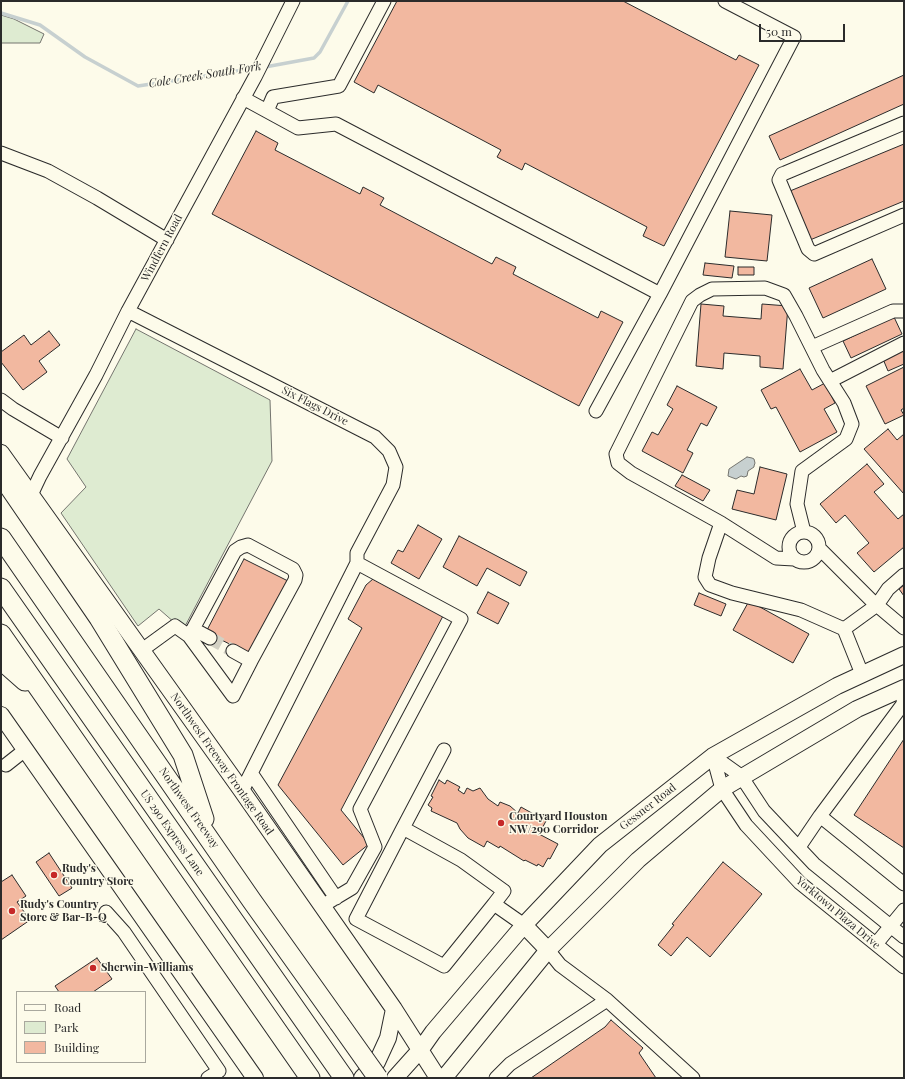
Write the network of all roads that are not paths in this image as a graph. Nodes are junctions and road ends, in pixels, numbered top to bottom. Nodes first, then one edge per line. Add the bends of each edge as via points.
1 (293, 1) edge
2 (384, 1) edge
3 (725, 1) edge
4 (243, 98) junction
5 (267, 111) junction
6 (904, 123) edge
7 (1, 153) edge
8 (904, 215) edge
9 (166, 240) junction
10 (660, 294) junction
11 (128, 311) junction
12 (904, 312) edge
13 (904, 343) edge
14 (812, 347) junction
15 (830, 381) junction
16 (1, 400) edge
17 (596, 412) dead end
18 (62, 438) junction
19 (1, 453) edge
20 (1, 475) edge
21 (31, 495) junction
22 (721, 523) junction
23 (804, 532) junction
24 (1, 538) edge
25 (819, 548) junction
26 (794, 559) junction
27 (357, 562) junction
28 (904, 575) edge
29 (1, 588) edge
30 (877, 605) junction
31 (844, 628) junction
32 (904, 628) edge
33 (191, 633) junction
34 (1, 634) edge
35 (210, 638) tunnel mouth
36 (142, 650) junction
37 (233, 651) tunnel mouth
38 (904, 655) edge
39 (1, 660) edge
40 (251, 661) junction
41 (862, 674) junction
42 (904, 688) edge
43 (46, 700) junction
44 (904, 704) edge
45 (1, 715) edge
46 (25, 750) junction
47 (444, 750) dead end
48 (713, 756) junction
49 (6, 765) dead end
50 (251, 773) junction
51 (741, 776) junction
52 (722, 788) junction
53 (242, 791) junction
54 (820, 816) junction
55 (403, 828) junction
56 (210, 839) junction
57 (799, 847) junction
58 (904, 884) edge
59 (329, 902) junction
60 (494, 904) junction
61 (904, 910) edge
62 (106, 912) dead end
63 (524, 926) junction
64 (891, 926) junction
65 (904, 937) edge
66 (876, 944) junction
67 (548, 950) junction
68 (904, 967) edge
69 (607, 1000) junction
70 (394, 1009) junction
71 (420, 1049) junction
72 (306, 1073) edge
73 (217, 1076) edge
74 (255, 1078) edge
75 (344, 1078) edge
76 (362, 1078) edge
77 (378, 1078) edge
78 (396, 1078) edge
79 (438, 1078) edge
80 (444, 1078) edge
81 (496, 1078) edge
82 (693, 1078) edge

1 - 4 street, Windfern Road
2 - 5 street via 339,86 273,98
3 - 10 street via 794,37
4 - 5 street
4 - 9 street, Windfern Road
5 - 10 street via 298,128 336,124
6 - 8 street via 782,174 779,180 808,249 814,254
7 - 9 street via 48,171
9 - 11 street, Windfern Road
10 - 17 street
11 - 18 street, Windfern Road
11 - 27 street, Six Flags Drive via 375,437 389,451 396,467 394,484 357,553
12 - 14 street via 893,311
13 - 15 street
14 - 15 street
14 - 22 street via 784,295 765,288 712,289 692,301 616,454 618,462 631,473
15 - 23 street via 852,424 846,439 802,471 797,504
16 - 18 street
18 - 21 street, Windfern Road
19 - 21 main road, Northwest Freeway Frontage Road
20 - 56 highway via 99,618 183,755
21 - 36 main road, Northwest Freeway Frontage Road
22 - 26 street via 776,558
22 - 31 street via 704,577 710,585 801,610
23 - 25 street via 815,537
23 - 26 street via 795,535 790,542 789,551
24 - 56 highway, Northwest Freeway
25 - 26 street via 818,554 810,561 805,563
25 - 30 street
27 - 50 street, Six Flags Drive
27 - 59 street via 461,619 360,809 375,847 352,888
28 - 30 street via 888,589
29 - 75 highway, US 290 Express Lane
30 - 31 street
30 - 32 street
31 - 41 street
33 - 35 street
33 - 36 street via 175,626
33 - 40 street via 233,696
33 - 40 street via 235,551 248,545 293,569 296,575
34 - 43 highway
36 - 53 main road, Northwest Freeway Frontage Road
37 - 40 street
38 - 41 main road, Gessner Road
39 - 43 highway
41 - 48 main road, Gessner Road
42 - 44 street
42 - 51 main road via 857,709
43 - 72 highway
44 - 54 street
45 - 46 main road
46 - 49 street
46 - 74 main road
47 - 55 street
48 - 51 street, Yorktown Plaza Drive
48 - 52 street, Yorktown Plaza Drive
48 - 63 main road, Gessner Road via 600,845
50 - 53 street, Six Flags Drive
50 - 59 street
51 - 52 main road
51 - 57 street, Yorktown Plaza Drive via 764,811
52 - 66 street, Yorktown Plaza Drive via 746,825 800,883
52 - 67 main road via 638,860
53 - 59 main road, Northwest Freeway Frontage Road
54 - 57 street
54 - 58 street
55 - 60 street via 462,860 504,891
55 - 60 street via 356,919 444,966
56 - 77 highway, Northwest Freeway, bridge
57 - 64 street, Yorktown Plaza Drive via 814,864
59 - 70 main road, Northwest Freeway Frontage Road
60 - 63 street
61 - 64 street
62 - 73 street via 124,932
63 - 67 main road
63 - 71 main road, Gessner Road
64 - 65 street, Yorktown Plaza Drive
64 - 66 street
66 - 68 street, Yorktown Plaza Drive
67 - 69 street via 560,965
67 - 80 main road
69 - 81 street via 510,1064
69 - 82 street
70 - 71 main road, Northwest Freeway Frontage Road
70 - 76 main road via 388,1038 377,1062
71 - 78 main road, Gessner Road
71 - 79 main road, Northwest Freeway Frontage Road

